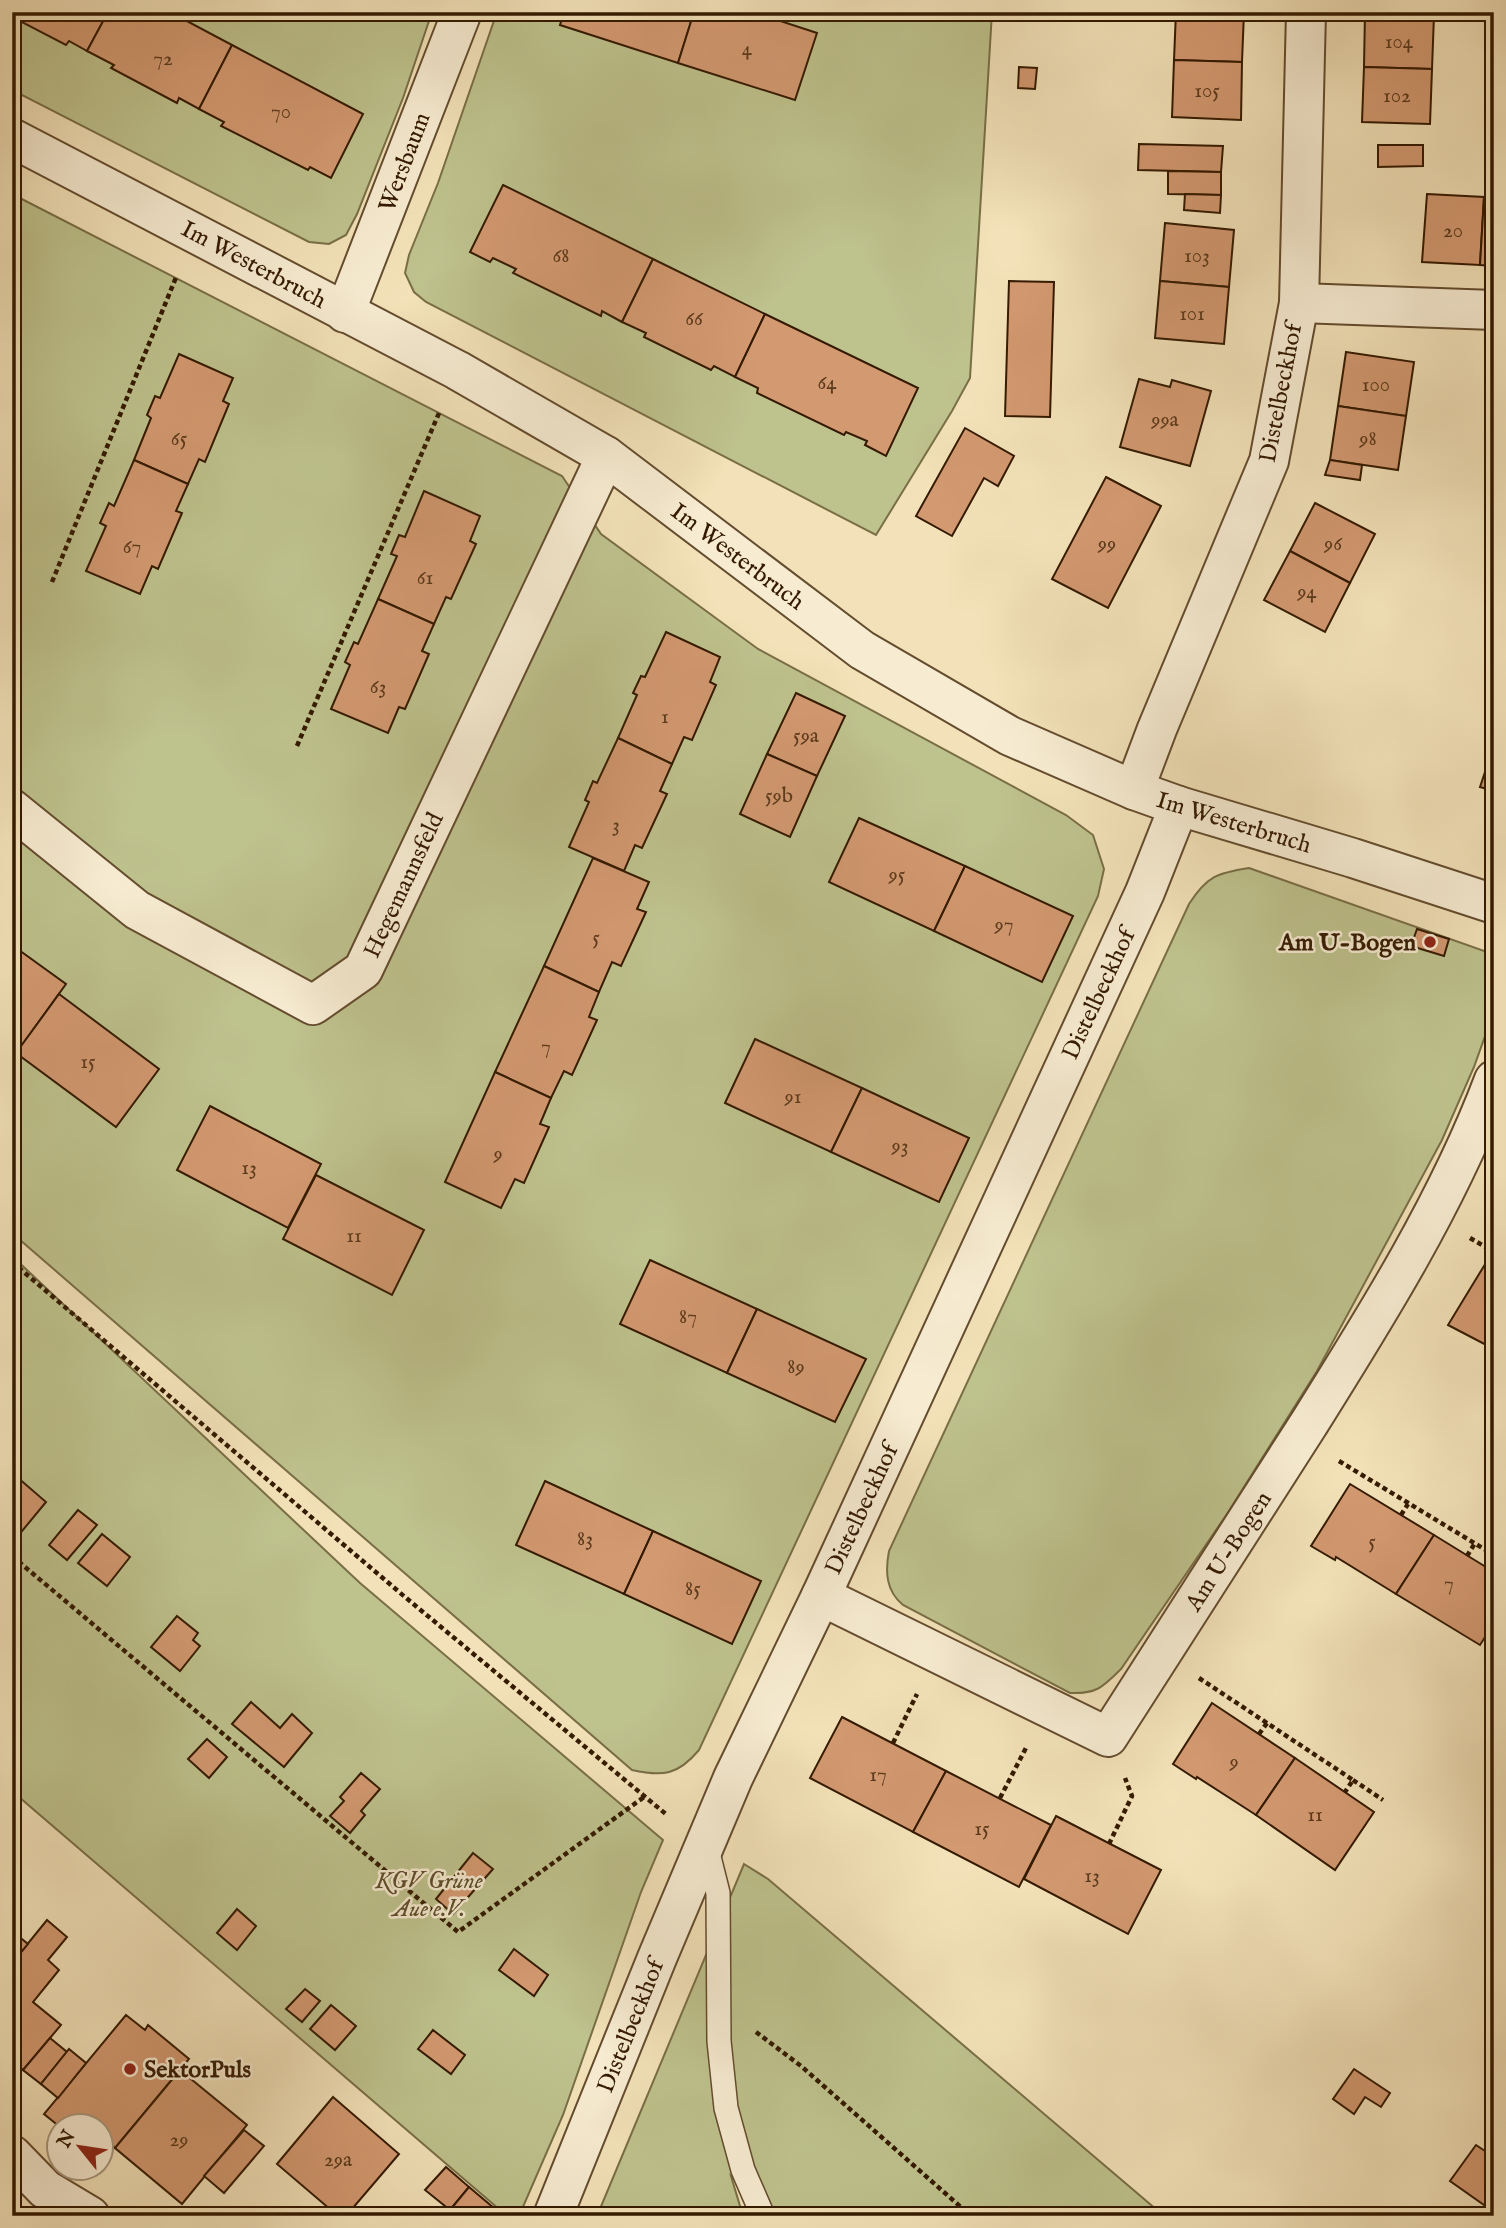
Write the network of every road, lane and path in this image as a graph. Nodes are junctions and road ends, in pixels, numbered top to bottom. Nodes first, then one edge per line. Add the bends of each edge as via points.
1 (462, 12) edge
2 (1306, 12) edge
3 (12, 138) edge
4 (195, 232) junction
5 (1298, 303) junction
6 (1494, 310) edge
7 (345, 313) junction
8 (457, 370) junction
9 (606, 456) junction
10 (52, 582) dead end
11 (297, 746) dead end
12 (1134, 790) junction
13 (1179, 806) junction
14 (12, 809) edge
15 (1494, 904) edge
16 (1494, 1080) edge
17 (12, 1262) edge
18 (1300, 1438) junction
19 (1408, 1504) junction
20 (1401, 1515) dead end
21 (1475, 1543) junction
22 (1494, 1555) edge
23 (12, 1556) edge
24 (1468, 1556) dead end
25 (821, 1596) junction
26 (938, 1653) junction
27 (1162, 1653) junction
28 (1048, 1707) junction
29 (1267, 1723) junction
30 (1259, 1734) dead end
31 (1108, 1737) junction
32 (893, 1743) dead end
33 (1353, 1780) junction
34 (1345, 1792) dead end
35 (644, 1797) junction
36 (1000, 1798) dead end
37 (1383, 1800) dead end
38 (705, 1842) junction
39 (1109, 1844) dead end
40 (718, 2005) junction
41 (12, 2155) edge
42 (37, 2202) edge
43 (90, 2216) edge
44 (553, 2216) edge
45 (763, 2216) edge
46 (971, 2216) edge

1 - 7 street, Wersbaum
2 - 5 street, Distelbeckhof
3 - 4 street, Im Westerbruch
4 - 7 street, Im Westerbruch
4 - 10 path
5 - 6 street
5 - 12 street, Distelbeckhof via 1269,461
7 - 8 street, Im Westerbruch
8 - 9 street, Im Westerbruch
8 - 11 path
9 - 12 street, Im Westerbruch via 862,650 1010,736
9 - 14 street, Hegemannsfeld via 363,970 313,1005 137,910
12 - 13 street, Im Westerbruch
13 - 15 street, Im Westerbruch
13 - 25 street, Distelbeckhof via 1145,892
16 - 18 street, Am U-Bogen via 1431,1215 1366,1333
17 - 35 path
18 - 19 path
18 - 27 street, Am U-Bogen
19 - 20 path
19 - 21 path
21 - 22 path
21 - 24 path
23 - 35 path via 457,1932
25 - 26 street
25 - 38 street, Distelbeckhof
26 - 28 street
26 - 32 path
27 - 29 path
27 - 31 street, Am U-Bogen
28 - 31 street
28 - 36 path
29 - 30 path
29 - 33 path
31 - 39 path via 1132,1796
33 - 34 path
33 - 37 path
35 - 38 path
38 - 40 lane via 718,1893
38 - 44 street, Distelbeckhof
40 - 45 lane via 726,2108 743,2170
40 - 46 path via 801,2066
41 - 42 street
42 - 43 street

